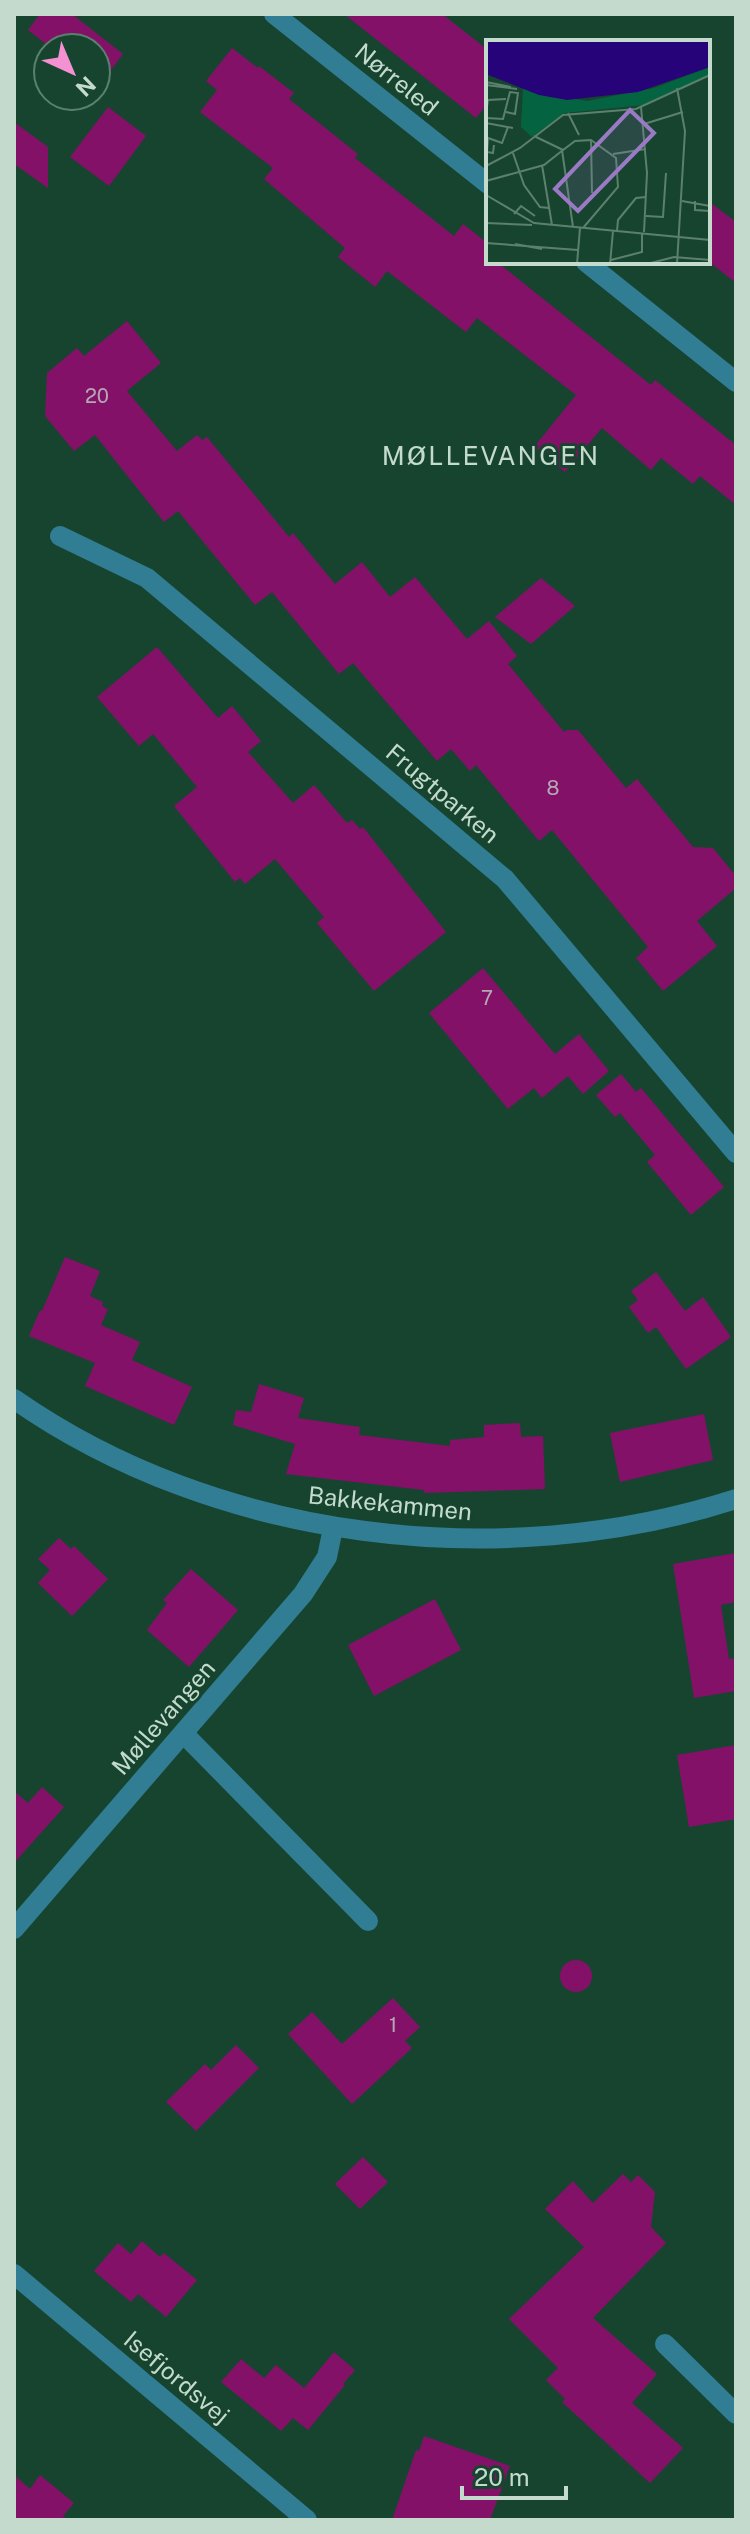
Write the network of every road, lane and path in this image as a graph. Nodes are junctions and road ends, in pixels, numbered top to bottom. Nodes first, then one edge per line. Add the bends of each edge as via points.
1 (274, 14) edge
2 (486, 182) edge
3 (588, 264) edge
4 (736, 382) edge
5 (60, 536) dead end
6 (736, 1153) edge
7 (14, 1399) edge
8 (736, 1499) edge
9 (333, 1528) junction
10 (184, 1734) junction
11 (368, 1921) dead end
12 (14, 1929) edge
13 (14, 2274) edge
14 (665, 2344) dead end
15 (736, 2414) edge
16 (307, 2520) edge

1 - 2 street, Nørreled
3 - 4 street
5 - 6 street, Frugtparken via 147,578 505,879
7 - 9 street, Bakkekammen via 137,1468 231,1502
8 - 9 street, Bakkekammen via 644,1523 525,1538 440,1538
9 - 10 street, Møllevangen via 327,1557 314,1578
10 - 11 street
10 - 12 street, Møllevangen
13 - 16 street, Isefjordsvej
14 - 15 street

